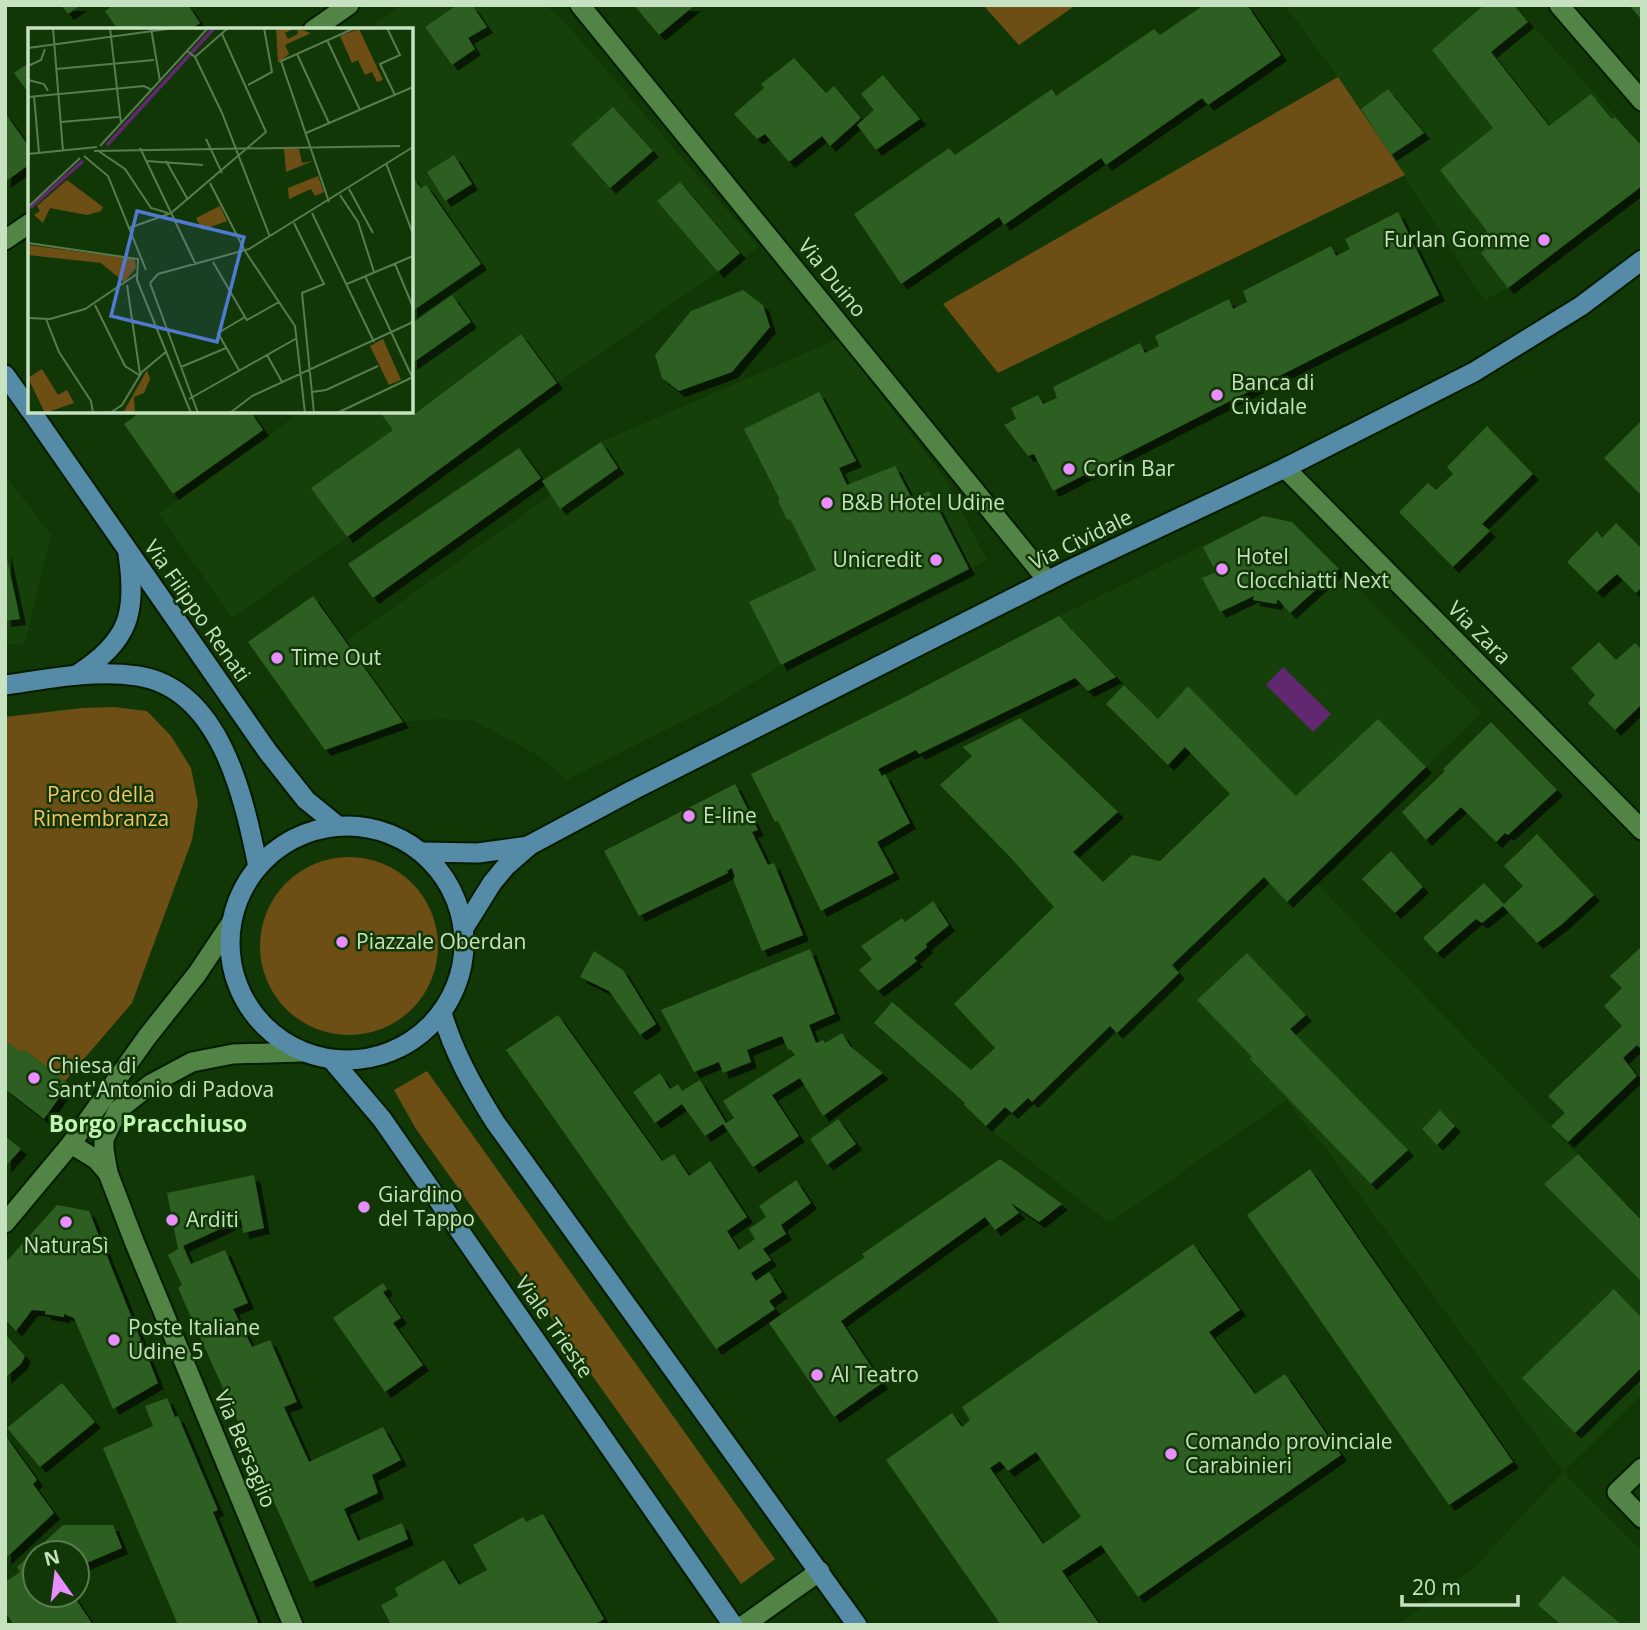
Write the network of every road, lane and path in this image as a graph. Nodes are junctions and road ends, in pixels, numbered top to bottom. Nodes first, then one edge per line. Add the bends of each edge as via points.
1 (349, 5) edge
2 (580, 5) edge
3 (1559, 5) edge
4 (316, 28) edge
5 (1642, 100) edge
6 (28, 224) edge
7 (5, 240) edge
8 (1642, 260) edge
9 (5, 375) edge
10 (28, 408) edge
11 (31, 413) edge
12 (1284, 468) junction
13 (127, 550) junction
14 (1048, 581) junction
15 (77, 675) junction
16 (5, 685) edge
17 (338, 826) junction
18 (1642, 830) edge
19 (530, 845) junction
20 (421, 852) junction
21 (258, 867) junction
22 (231, 923) junction
23 (464, 928) junction
24 (442, 1013) junction
25 (302, 1052) junction
26 (332, 1060) junction
27 (71, 1144) junction
28 (108, 1173) junction
29 (5, 1223) edge
30 (1642, 1468) edge
31 (1642, 1518) edge
32 (820, 1571) junction
33 (293, 1625) edge
34 (733, 1625) edge
35 (744, 1625) edge
36 (857, 1625) edge

1 - 4 street
2 - 14 street, Via Duino
3 - 5 street
6 - 7 street
8 - 12 main road, Via Cividale via 1581,306 1474,372
9 - 10 main road, Via Filippo Renati
11 - 13 main road, Via Filippo Renati
12 - 14 main road, Via Cividale
12 - 18 street, Via Zara
13 - 15 main road via 131,601 127,620 102,659
13 - 17 main road, Via Filippo Renati via 268,752 306,800
14 - 19 main road, Via Cividale
15 - 16 main road
15 - 21 main road via 129,675 161,682 202,714 240,789
17 - 20 main road via 368,827 396,836
17 - 21 main road via 290,841
19 - 20 main road via 478,853
19 - 23 main road via 492,883
20 - 23 main road via 442,873 457,900
21 - 22 main road via 241,893
22 - 25 main road via 230,955 237,985 252,1013 275,1036
22 - 27 street
23 - 24 main road via 464,958
24 - 26 main road via 422,1034 394,1051 364,1059
24 - 32 main road via 450,1042 495,1122
25 - 26 main road
25 - 28 street, Via Bersaglio via 233,1054 192,1062 151,1084 118,1110 110,1123 104,1139
26 - 34 main road, Viale Trieste via 382,1119
27 - 28 street, Via Bersaglio
27 - 29 street
28 - 33 street, Via Bersaglio
30 - 31 street via 1617,1492
32 - 35 street
32 - 36 main road

